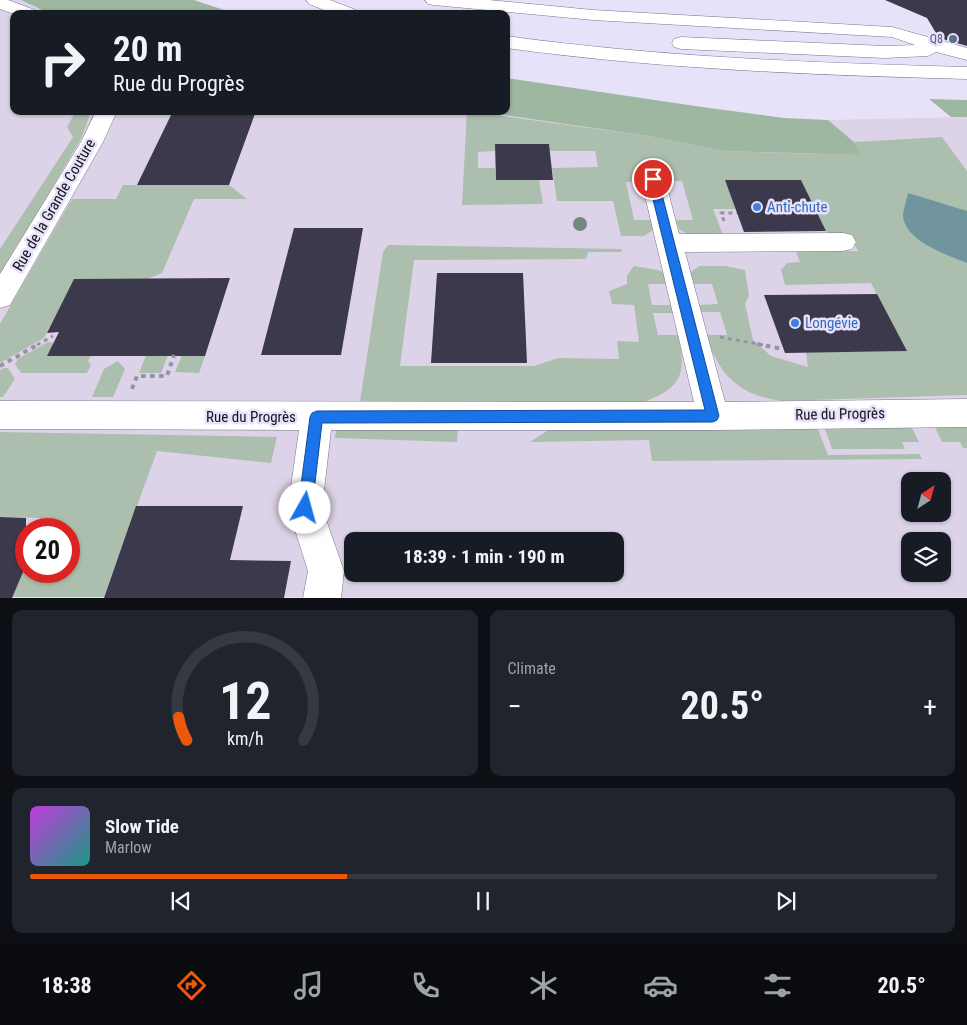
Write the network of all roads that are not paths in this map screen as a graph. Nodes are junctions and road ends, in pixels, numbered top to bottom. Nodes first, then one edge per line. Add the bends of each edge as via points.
1 (315, 0) edge
2 (434, 0) edge
3 (0, 3) edge
4 (18, 10) edge
5 (340, 10) edge
6 (510, 43) edge
7 (941, 49) junction
8 (586, 53) junction
9 (967, 54) edge
10 (967, 73) edge
11 (105, 115) edge
12 (653, 179) dead end
13 (843, 242) dead end
14 (669, 243) junction
15 (0, 297) edge
16 (967, 413) edge
17 (0, 416) edge
18 (713, 416) junction
19 (317, 417) junction
20 (322, 598) edge

1 - 5 street
2 - 7 street via 593,15 892,32
3 - 4 street
6 - 8 street
7 - 8 street via 885,52 668,43
7 - 9 street
8 - 10 street via 718,64
11 - 15 street, Rue de la Grande Couture
12 - 14 street
13 - 14 street
14 - 18 street
16 - 18 street, Rue du Progrès
17 - 19 street, Rue du Progrès
18 - 19 street, Rue du Progrès
19 - 20 street via 305,508 326,571

